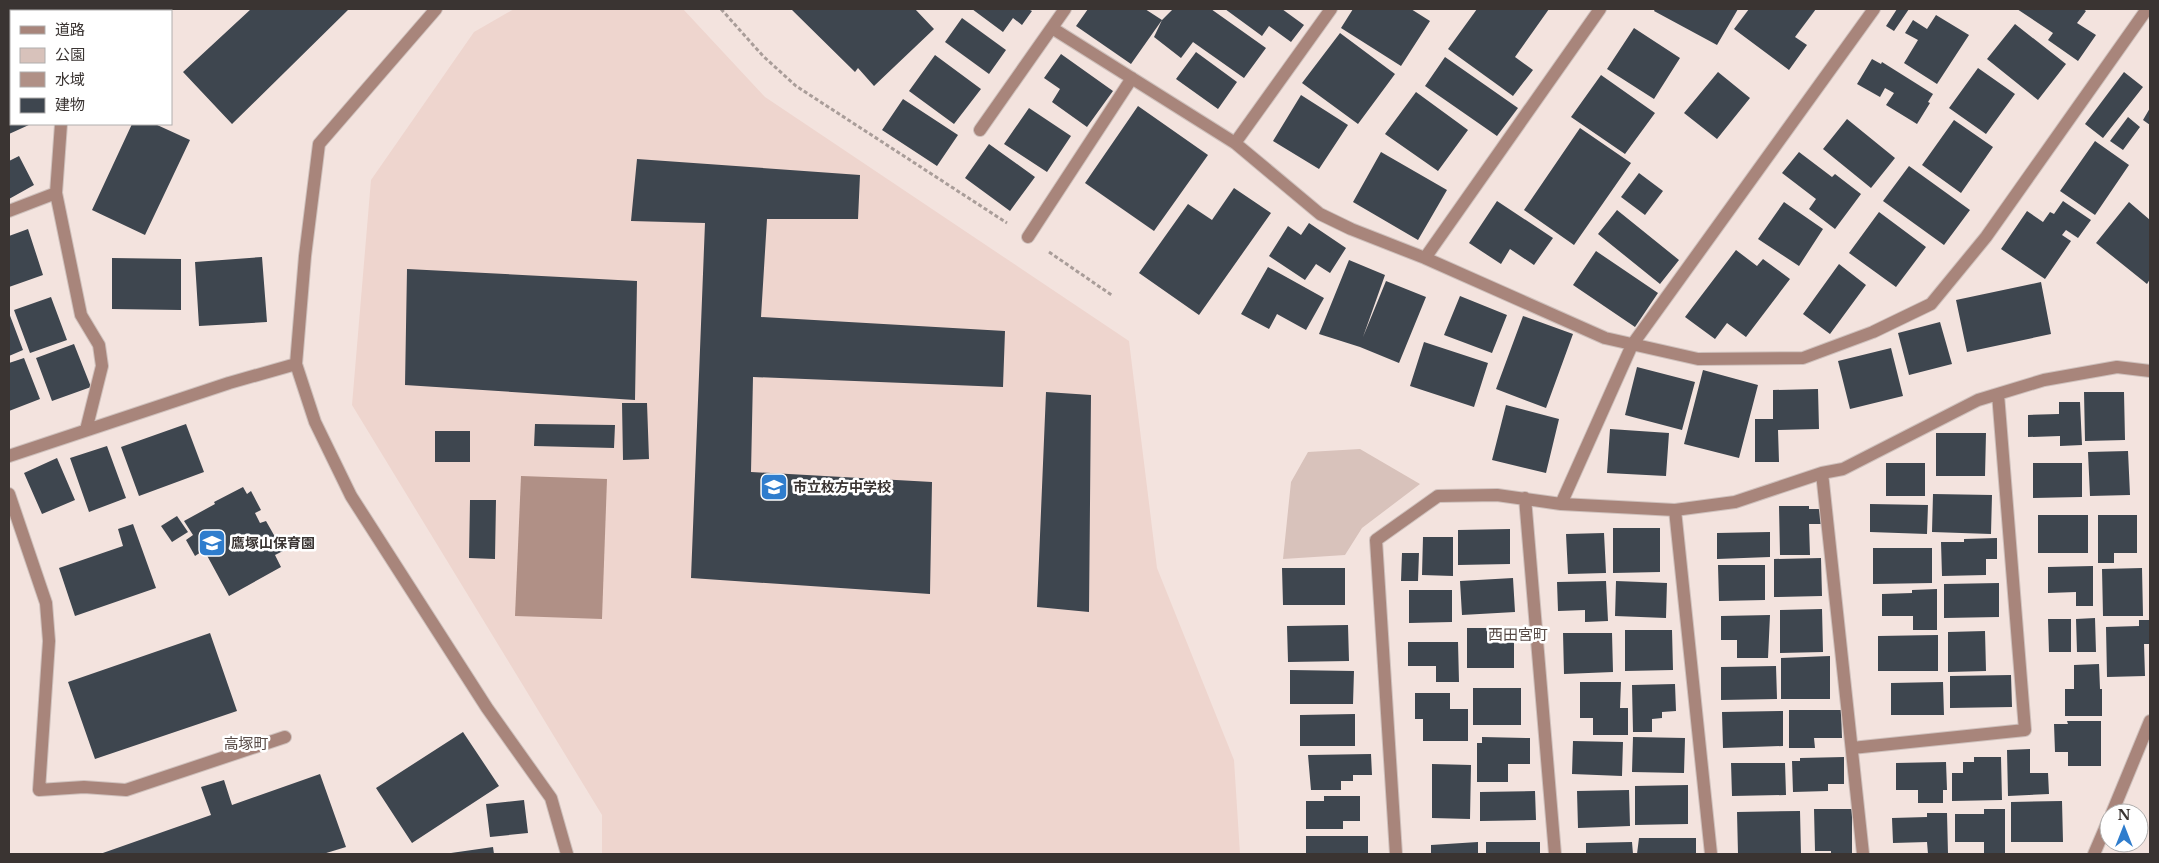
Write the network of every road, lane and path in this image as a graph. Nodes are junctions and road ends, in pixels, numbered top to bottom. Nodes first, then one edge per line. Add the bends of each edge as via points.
1 (436, 9) edge
2 (721, 9) edge
3 (1065, 9) edge
4 (1331, 9) edge
5 (1600, 9) edge
6 (1874, 9) edge
7 (2148, 9) edge
8 (1052, 28) junction
9 (1132, 78) junction
10 (61, 125) edge
11 (980, 130) dead end
12 (1235, 142) junction
13 (56, 193) junction
14 (9, 211) edge
15 (1028, 237) junction
16 (1425, 258) junction
17 (1113, 296) dead end
18 (1632, 345) junction
19 (296, 364) junction
20 (2150, 371) edge
21 (1998, 394) junction
22 (86, 430) junction
23 (9, 456) edge
24 (1822, 472) junction
25 (9, 494) edge
26 (1524, 498) junction
27 (1561, 504) junction
28 (1675, 510) junction
29 (2150, 721) edge
30 (285, 736) dead end
31 (1852, 748) junction
32 (2116, 803) edge
33 (2099, 842) edge
34 (567, 854) edge
35 (1396, 854) edge
36 (1555, 854) edge
37 (1710, 854) edge
38 (1863, 854) edge
39 (2094, 854) edge

1 - 19 street via 319,144
2 - 15 path via 763,56 796,86
3 - 8 street
4 - 12 street
5 - 16 street
6 - 18 street
7 - 18 street via 1986,237 1931,304 1873,332 1803,358 1698,359
8 - 9 street
8 - 11 street
9 - 12 street
9 - 15 street
10 - 13 street
12 - 16 street via 1320,214
13 - 14 street
13 - 22 street via 81,315 99,345 102,366
15 - 17 path
16 - 18 street via 1605,338
18 - 27 street
19 - 22 street
19 - 34 street via 315,422 351,496 487,708 551,798
20 - 21 street via 2117,367 2044,380
21 - 24 street via 1978,400 1843,469
21 - 31 street via 2025,730
22 - 23 street
24 - 28 street via 1735,502
24 - 31 street
25 - 30 street via 46,603 49,641 39,790 84,787 126,790
26 - 27 street
26 - 35 street via 1497,494 1438,496 1376,540
26 - 36 street
27 - 28 street
28 - 37 street
29 - 32 street
31 - 38 street
33 - 39 street

